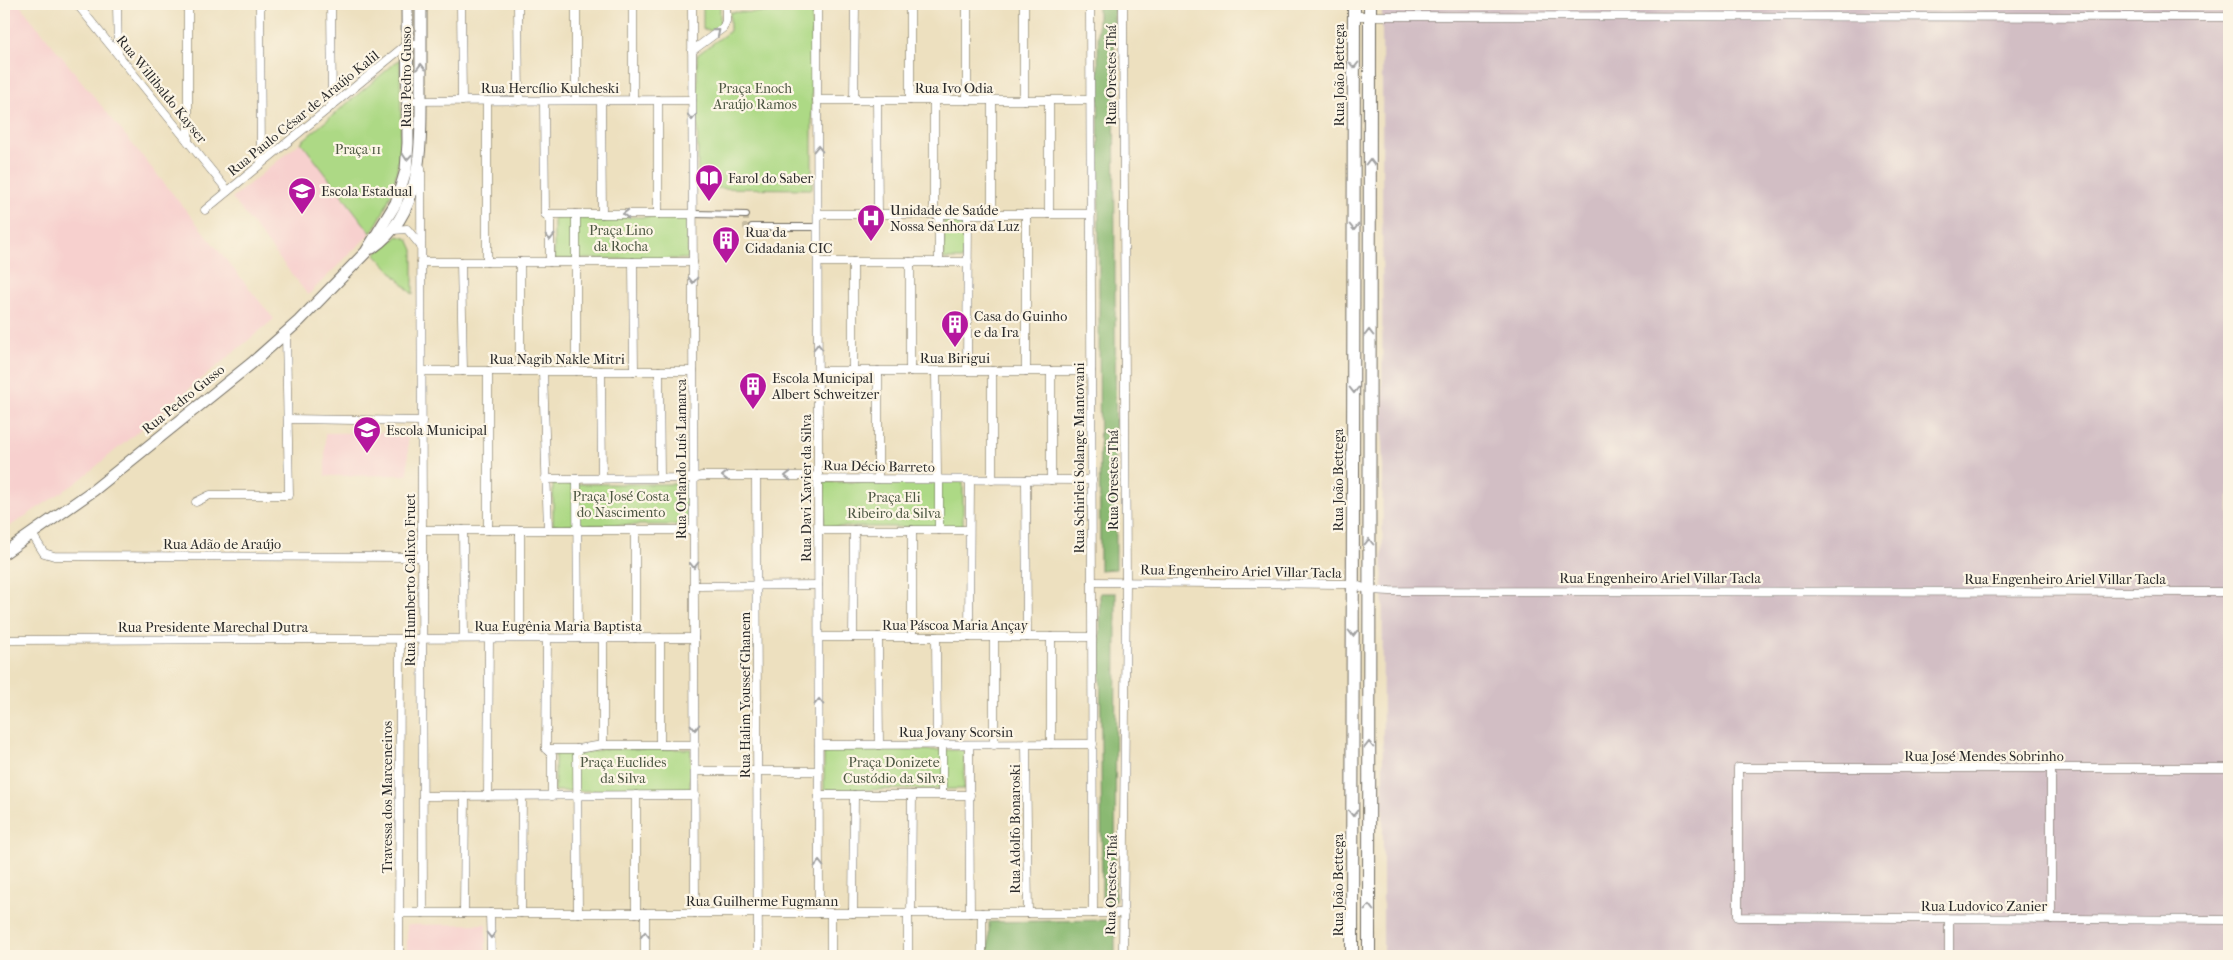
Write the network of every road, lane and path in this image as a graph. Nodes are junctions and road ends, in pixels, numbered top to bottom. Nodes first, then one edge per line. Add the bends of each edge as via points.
1 (77, 4) edge
2 (117, 4) edge
3 (188, 4) edge
4 (260, 4) edge
5 (331, 4) edge
6 (407, 4) edge
7 (421, 4) edge
8 (461, 4) edge
9 (518, 4) edge
10 (576, 4) edge
11 (633, 4) edge
12 (692, 4) edge
13 (726, 4) edge
14 (817, 4) edge
15 (855, 4) edge
16 (910, 4) edge
17 (967, 4) edge
18 (1024, 4) edge
19 (1090, 4) edge
20 (1123, 4) edge
21 (1354, 10) edge
22 (1370, 10) edge
23 (2229, 17) edge
24 (408, 44) junction
25 (421, 44) junction
26 (692, 51) junction
27 (118, 54) junction
28 (544, 100) junction
29 (576, 100) junction
30 (601, 100) junction
31 (633, 100) junction
32 (658, 100) junction
33 (692, 100) junction
34 (818, 100) junction
35 (854, 100) junction
36 (877, 100) junction
37 (910, 100) junction
38 (934, 100) junction
39 (967, 100) junction
40 (992, 100) junction
41 (1024, 100) junction
42 (1049, 100) junction
43 (1090, 100) junction
44 (408, 101) junction
45 (421, 101) junction
46 (462, 101) junction
47 (487, 101) junction
48 (519, 101) junction
49 (332, 106) junction
50 (188, 140) junction
51 (421, 151) junction
52 (261, 164) junction
53 (228, 191) junction
54 (205, 210) dead end
55 (545, 214) junction
56 (576, 214) junction
57 (602, 214) junction
58 (658, 214) junction
59 (693, 214) junction
60 (818, 214) junction
61 (878, 214) junction
62 (936, 214) junction
63 (968, 214) junction
64 (992, 214) junction
65 (1026, 214) junction
66 (1049, 214) junction
67 (1091, 214) junction
68 (746, 215) dead end
69 (752, 227) dead end
70 (818, 227) junction
71 (393, 230) junction
72 (421, 247) junction
73 (366, 252) junction
74 (421, 262) junction
75 (462, 262) junction
76 (487, 262) junction
77 (520, 262) junction
78 (550, 262) junction
79 (576, 262) junction
80 (633, 262) junction
81 (693, 262) junction
82 (818, 262) junction
83 (853, 262) junction
84 (910, 262) junction
85 (939, 262) junction
86 (968, 262) junction
87 (1354, 297) junction
88 (1370, 298) junction
89 (286, 333) junction
90 (422, 371) junction
91 (463, 371) junction
92 (488, 371) junction
93 (520, 371) junction
94 (543, 371) junction
95 (576, 371) junction
96 (601, 371) junction
97 (634, 371) junction
98 (660, 371) junction
99 (693, 371) junction
100 (818, 371) junction
101 (853, 371) junction
102 (878, 371) junction
103 (910, 371) junction
104 (936, 371) junction
105 (967, 371) junction
106 (992, 371) junction
107 (1026, 371) junction
108 (1051, 371) junction
109 (1091, 371) junction
110 (288, 419) junction
111 (422, 421) junction
112 (756, 476) junction
113 (602, 478) junction
114 (660, 478) junction
115 (694, 478) junction
116 (545, 479) junction
117 (577, 479) junction
118 (818, 479) junction
119 (878, 479) junction
120 (938, 480) junction
121 (970, 480) junction
122 (992, 480) junction
123 (1026, 480) junction
124 (1051, 480) junction
125 (1092, 480) junction
126 (196, 502) dead end
127 (422, 530) junction
128 (463, 530) junction
129 (488, 530) junction
130 (520, 530) junction
131 (548, 530) junction
132 (577, 530) junction
133 (636, 530) junction
134 (694, 530) junction
135 (818, 530) junction
136 (854, 530) junction
137 (912, 530) junction
138 (938, 530) junction
139 (969, 530) junction
140 (32, 534) junction
141 (4, 553) edge
142 (422, 556) junction
143 (1092, 582) junction
144 (1126, 582) junction
145 (1353, 584) junction
146 (757, 585) junction
147 (818, 585) junction
148 (694, 586) junction
149 (1369, 590) junction
150 (2229, 592) edge
151 (819, 637) junction
152 (853, 637) junction
153 (878, 637) junction
154 (912, 637) junction
155 (936, 637) junction
156 (969, 637) junction
157 (994, 637) junction
158 (1027, 637) junction
159 (1051, 637) junction
160 (1092, 637) junction
161 (400, 638) junction
162 (464, 638) junction
163 (489, 638) junction
164 (520, 638) junction
165 (546, 638) junction
166 (578, 638) junction
167 (603, 638) junction
168 (635, 638) junction
169 (660, 638) junction
170 (694, 638) junction
171 (422, 639) junction
172 (4, 640) edge
173 (994, 744) junction
174 (1026, 744) junction
175 (1051, 744) junction
176 (1093, 744) junction
177 (603, 745) junction
178 (660, 745) junction
179 (695, 745) junction
180 (819, 745) junction
181 (879, 745) junction
182 (940, 745) junction
183 (969, 745) junction
184 (546, 749) junction
185 (577, 749) junction
186 (2052, 768) junction
187 (2229, 768) edge
188 (695, 771) junction
189 (757, 771) junction
190 (819, 771) junction
191 (636, 795) junction
192 (695, 795) junction
193 (819, 795) junction
194 (854, 795) junction
195 (912, 795) junction
196 (942, 795) junction
197 (970, 795) junction
198 (423, 796) junction
199 (465, 796) junction
200 (488, 796) junction
201 (522, 796) junction
202 (552, 796) junction
203 (577, 796) junction
204 (399, 913) junction
205 (423, 913) junction
206 (464, 913) junction
207 (490, 913) junction
208 (521, 913) junction
209 (578, 913) junction
210 (636, 913) junction
211 (645, 913) junction
212 (695, 913) junction
213 (758, 913) junction
214 (819, 913) junction
215 (831, 913) junction
216 (853, 913) junction
217 (909, 913) junction
218 (970, 913) junction
219 (982, 913) junction
220 (1028, 913) junction
221 (1093, 913) junction
222 (1124, 913) junction
223 (1738, 917) joint
224 (1949, 918) junction
225 (2051, 919) junction
226 (2229, 920) edge
227 (1352, 938) junction
228 (1369, 938) junction
229 (399, 956) edge
230 (491, 956) edge
231 (645, 956) edge
232 (758, 956) edge
233 (831, 956) edge
234 (908, 956) edge
235 (982, 956) edge
236 (1123, 956) edge
237 (1352, 956) edge
238 (1369, 956) edge
239 (1949, 956) edge

1 - 27 street, Rua Willibaldo Kayser
2 - 27 street
3 - 50 street
4 - 52 street
5 - 49 street
6 - 24 main road, Rua Pedro Gusso
7 - 25 main road, Rua Pedro Gusso
8 - 46 street
9 - 48 street
10 - 29 street
11 - 31 street
12 - 26 street, Rua Orlando Luís Lamarca
26 -> 13 street via 723,28
14 - 34 street, Rua Davi Xavier da Silva
15 - 35 street
16 - 37 street
17 - 39 street
18 - 41 street
19 - 43 street, Rua Schirlei Solange Mantovani
20 - 144 street, Rua Orestes Thá
21 - 22 street
21 -> 87 main road, Rua João Bettega
22 - 23 street
88 -> 22 main road
24 - 25 street
24 - 44 main road, Rua Pedro Gusso
24 - 49 street, Rua Paulo César de Araújo Kalil
45 -> 25 main road, Rua Pedro Gusso
26 - 33 street, Rua Orlando Luís Lamarca
27 - 50 street, Rua Willibaldo Kayser
28 - 29 street, Rua Hercílio Kulcheski
28 - 48 street, Rua Hercílio Kulcheski
28 - 55 street
29 - 30 street, Rua Hercílio Kulcheski
30 - 31 street, Rua Hercílio Kulcheski
30 - 57 street
31 - 32 street, Rua Hercílio Kulcheski
32 - 33 street, Rua Hercílio Kulcheski
32 - 58 street
33 -> 59 street, Rua Orlando Luís Lamarca
34 - 35 street, Rua Ivo Odia
60 -> 34 street, Rua Davi Xavier da Silva
35 - 36 street, Rua Ivo Odia
36 - 37 street, Rua Ivo Odia
36 - 61 street
37 - 38 street, Rua Ivo Odia
38 - 39 street, Rua Ivo Odia
38 - 62 street
39 - 40 street, Rua Ivo Odia
40 - 41 street, Rua Ivo Odia
40 - 64 street
41 - 42 street, Rua Ivo Odia
42 - 43 street, Rua Ivo Odia
42 - 66 street
43 - 67 street, Rua Schirlei Solange Mantovani
44 - 45 street, Rua Hercílio Kulcheski
44 -> 73 main road, Rua Pedro Gusso via 403,183 392,211
45 - 46 street, Rua Hercílio Kulcheski
45 - 51 main road, Rua Pedro Gusso
46 - 47 street, Rua Hercílio Kulcheski
47 - 48 street, Rua Hercílio Kulcheski
47 - 76 street
49 - 52 street, Rua Paulo César de Araújo Kalil
50 - 53 street, Rua Willibaldo Kayser
51 - 71 main road, Rua Pedro Gusso via 412,190
51 - 72 street, Rua Humberto Calixto Fruet
52 - 53 street, Rua Paulo César de Araújo Kalil
53 - 54 street, Rua Paulo César de Araújo Kalil
55 - 56 street
55 -> 78 street via 550,220
56 - 57 street
56 - 79 street
58 -> 57 street
58 - 59 street
59 - 68 street
59 - 81 street, Rua Orlando Luís Lamarca
60 - 61 street
60 - 70 street, Rua Davi Xavier da Silva
61 - 62 street
62 - 63 street
62 - 85 street
63 - 64 street
63 - 86 street
64 - 65 street
65 - 66 street
65 - 107 street
66 - 67 street
67 - 109 street, Rua Schirlei Solange Mantovani
69 - 70 street
70 - 82 street, Rua Davi Xavier da Silva
71 - 72 street via 407,229
71 - 73 main road, Rua Pedro Gusso
72 - 74 street, Rua Humberto Calixto Fruet
73 - 89 main road, Rua Pedro Gusso
74 - 75 street
74 - 90 street, Rua Humberto Calixto Fruet
75 - 76 street
75 - 91 street
76 - 77 street
77 - 78 street
77 - 93 street
78 - 79 street
79 - 80 street
79 - 95 street
80 - 81 street
80 - 97 street
81 -> 99 street, Rua Orlando Luís Lamarca
82 - 83 street
100 -> 82 street, Rua Davi Xavier da Silva
83 - 84 street
83 - 101 street
84 - 85 street
84 - 103 street
85 - 86 street
86 - 105 street
87 - 88 main road
87 -> 145 main road, Rua João Bettega
149 -> 88 main road
89 - 110 street
89 - 140 main road, Rua Pedro Gusso via 111,477
90 - 91 street, Rua Nagib Nakle Mitri
90 - 111 street, Rua Humberto Calixto Fruet
91 - 92 street, Rua Nagib Nakle Mitri
92 - 93 street, Rua Nagib Nakle Mitri
92 - 129 street
93 - 94 street, Rua Nagib Nakle Mitri
94 - 95 street, Rua Nagib Nakle Mitri
94 - 116 street
95 - 96 street, Rua Nagib Nakle Mitri
96 - 97 street, Rua Nagib Nakle Mitri
96 - 113 street
97 - 98 street, Rua Nagib Nakle Mitri
98 - 99 street, Rua Nagib Nakle Mitri
98 - 114 street
99 - 115 street, Rua Orlando Luís Lamarca
100 - 101 street, Rua Birigui
100 - 118 street, Rua Davi Xavier da Silva
101 - 102 street, Rua Birigui
102 - 103 street, Rua Birigui
102 - 119 street
103 - 104 street, Rua Birigui
104 - 105 street, Rua Birigui
104 - 120 street
105 - 106 street, Rua Birigui
106 - 107 street, Rua Birigui
106 - 122 street
107 - 108 street, Rua Birigui
108 - 109 street, Rua Birigui
108 - 124 street
109 - 125 street, Rua Schirlei Solange Mantovani
110 - 111 street
110 - 126 street via 289,495 210,495
111 - 127 street, Rua Humberto Calixto Fruet
112 -> 115 street, Rua Décio Barreto
118 -> 112 street, Rua Décio Barreto via 812,476
112 - 146 street, Rua Halim Youssef Ghanem
113 - 114 street, Rua Décio Barreto
113 - 117 street, Rua Décio Barreto
114 - 115 street, Rua Décio Barreto
115 - 134 street, Rua Orlando Luís Lamarca
116 - 117 street, Rua Décio Barreto
116 - 131 street
117 - 132 street
118 - 119 street, Rua Décio Barreto
118 - 135 street, Rua Davi Xavier da Silva
119 - 120 street, Rua Décio Barreto
120 - 121 street, Rua Décio Barreto
120 - 138 street
121 - 122 street, Rua Décio Barreto
121 - 139 street
122 - 123 street, Rua Décio Barreto
123 - 124 street, Rua Décio Barreto
123 - 158 street
124 - 125 street, Rua Décio Barreto
125 - 143 street, Rua Schirlei Solange Mantovani
127 - 128 street
127 - 142 street, Rua Humberto Calixto Fruet
128 - 129 street
128 - 162 street
129 - 130 street
130 - 131 street
130 - 164 street
131 - 132 street
132 - 133 street
132 - 166 street
133 - 134 street
133 - 168 street
134 -> 148 street, Rua Orlando Luís Lamarca
135 - 136 street
135 - 147 street, Rua Davi Xavier da Silva
136 - 137 street
136 - 152 street
137 - 138 street
137 - 154 street
138 - 139 street
139 - 156 street
140 - 141 main road, Rua Pedro Gusso
140 - 142 street, Rua Adão de Araújo via 44,553 54,556
142 - 171 street, Rua Humberto Calixto Fruet
143 - 144 street, Rua Engenheiro Ariel Villar Tacla
143 - 160 street, Rua Schirlei Solange Mantovani
144 - 145 street, Rua Engenheiro Ariel Villar Tacla
144 - 222 street, Rua Orestes Thá
145 - 149 street, Rua Engenheiro Ariel Villar Tacla
145 -> 227 main road, Rua João Bettega
146 - 147 street
146 - 148 street
146 - 189 street, Rua Halim Youssef Ghanem
147 - 151 street, Rua Davi Xavier da Silva
148 - 170 street, Rua Orlando Luís Lamarca
149 - 150 street, Rua Engenheiro Ariel Villar Tacla
228 -> 149 main road
151 - 152 street, Rua Páscoa Maria Ançay
180 -> 151 street, Rua Davi Xavier da Silva
152 - 153 street, Rua Páscoa Maria Ançay
153 - 154 street, Rua Páscoa Maria Ançay
153 - 181 street
154 - 155 street, Rua Páscoa Maria Ançay
155 - 156 street, Rua Páscoa Maria Ançay
155 - 182 street
156 - 157 street, Rua Páscoa Maria Ançay
157 - 158 street, Rua Páscoa Maria Ançay
157 - 173 street
158 - 159 street, Rua Páscoa Maria Ançay
159 - 160 street, Rua Páscoa Maria Ançay
159 - 175 street
160 - 176 street, Rua Schirlei Solange Mantovani
161 - 171 street, Rua Presidente Marechal Dutra
161 - 172 street, Rua Presidente Marechal Dutra
161 - 204 street, Travessa dos Marceneiros
162 - 163 street, Rua Eugênia Maria Baptista
162 - 171 street, Rua Eugênia Maria Baptista
163 - 164 street, Rua Eugênia Maria Baptista
163 - 200 street
164 - 165 street, Rua Eugênia Maria Baptista
165 - 166 street, Rua Eugênia Maria Baptista
165 - 184 street
166 - 167 street, Rua Eugênia Maria Baptista
167 - 168 street, Rua Eugênia Maria Baptista
167 - 177 street
168 - 169 street, Rua Eugênia Maria Baptista
169 - 170 street, Rua Eugênia Maria Baptista
169 - 178 street
170 -> 179 street, Rua Orlando Luís Lamarca
171 - 198 street, Rua Humberto Calixto Fruet
173 - 174 street, Rua Jovany Scorsin
173 - 183 street, Rua Jovany Scorsin
174 - 175 street, Rua Jovany Scorsin
174 - 220 street, Rua Adolfo Bonaroski
175 - 176 street, Rua Jovany Scorsin
176 - 221 street, Rua Schirlei Solange Mantovani
177 - 178 street
177 - 185 street
178 - 179 street
179 - 188 street, Rua Orlando Luís Lamarca
180 - 181 street, Rua Jovany Scorsin
180 - 190 street, Rua Davi Xavier da Silva
181 - 182 street, Rua Jovany Scorsin
182 - 183 street, Rua Jovany Scorsin
182 - 196 street
183 - 197 street
184 - 185 street
184 - 202 street via 552,755
185 - 203 street
186 - 187 street, Rua José Mendes Sobrinho
186 - 223 street, Rua José Mendes Sobrinho via 1738,768
186 - 225 street
188 - 189 street
188 - 192 street, Rua Orlando Luís Lamarca
189 - 190 street
189 - 213 street, Rua Halim Youssef Ghanem
190 - 193 street, Rua Davi Xavier da Silva
191 - 192 street
191 - 203 street
191 - 210 street
192 - 212 street, Rua Orlando Luís Lamarca
193 - 194 street
214 -> 193 street, Rua Davi Xavier da Silva
194 - 195 street
194 - 216 street
195 - 196 street
195 - 217 street
196 - 197 street
197 - 218 street
198 - 199 street
198 - 205 street, Rua Humberto Calixto Fruet
199 - 200 street
199 - 206 street
200 - 201 street
201 - 202 street
201 - 208 street
202 - 203 street
203 - 209 street
204 - 205 street, Rua Guilherme Fugmann
204 - 229 street, Travessa dos Marceneiros
205 - 206 street, Rua Guilherme Fugmann
206 - 207 street, Rua Guilherme Fugmann
207 - 208 street, Rua Guilherme Fugmann
207 -> 230 street
208 - 209 street, Rua Guilherme Fugmann
209 - 210 street, Rua Guilherme Fugmann
210 - 211 street, Rua Guilherme Fugmann
211 - 212 street, Rua Guilherme Fugmann
231 -> 211 street
212 - 213 street, Rua Guilherme Fugmann
213 - 214 street, Rua Guilherme Fugmann
213 - 232 street, Rua Halim Youssef Ghanem
214 - 215 street, Rua Guilherme Fugmann
215 - 216 street, Rua Guilherme Fugmann
215 - 233 street
216 - 217 street, Rua Guilherme Fugmann
217 - 218 street, Rua Guilherme Fugmann
217 - 234 street
218 - 219 street, Rua Guilherme Fugmann
219 - 220 street, Rua Guilherme Fugmann
219 - 235 street
220 - 221 street, Rua Guilherme Fugmann
221 - 222 street, Rua Guilherme Fugmann
222 - 236 street, Rua Orestes Thá
223 - 224 street, Rua Ludovico Zanier
224 - 225 street, Rua Ludovico Zanier
224 - 239 street
225 - 226 street, Rua Ludovico Zanier
227 - 228 main road
227 - 237 main road, Rua João Bettega
228 - 238 main road

